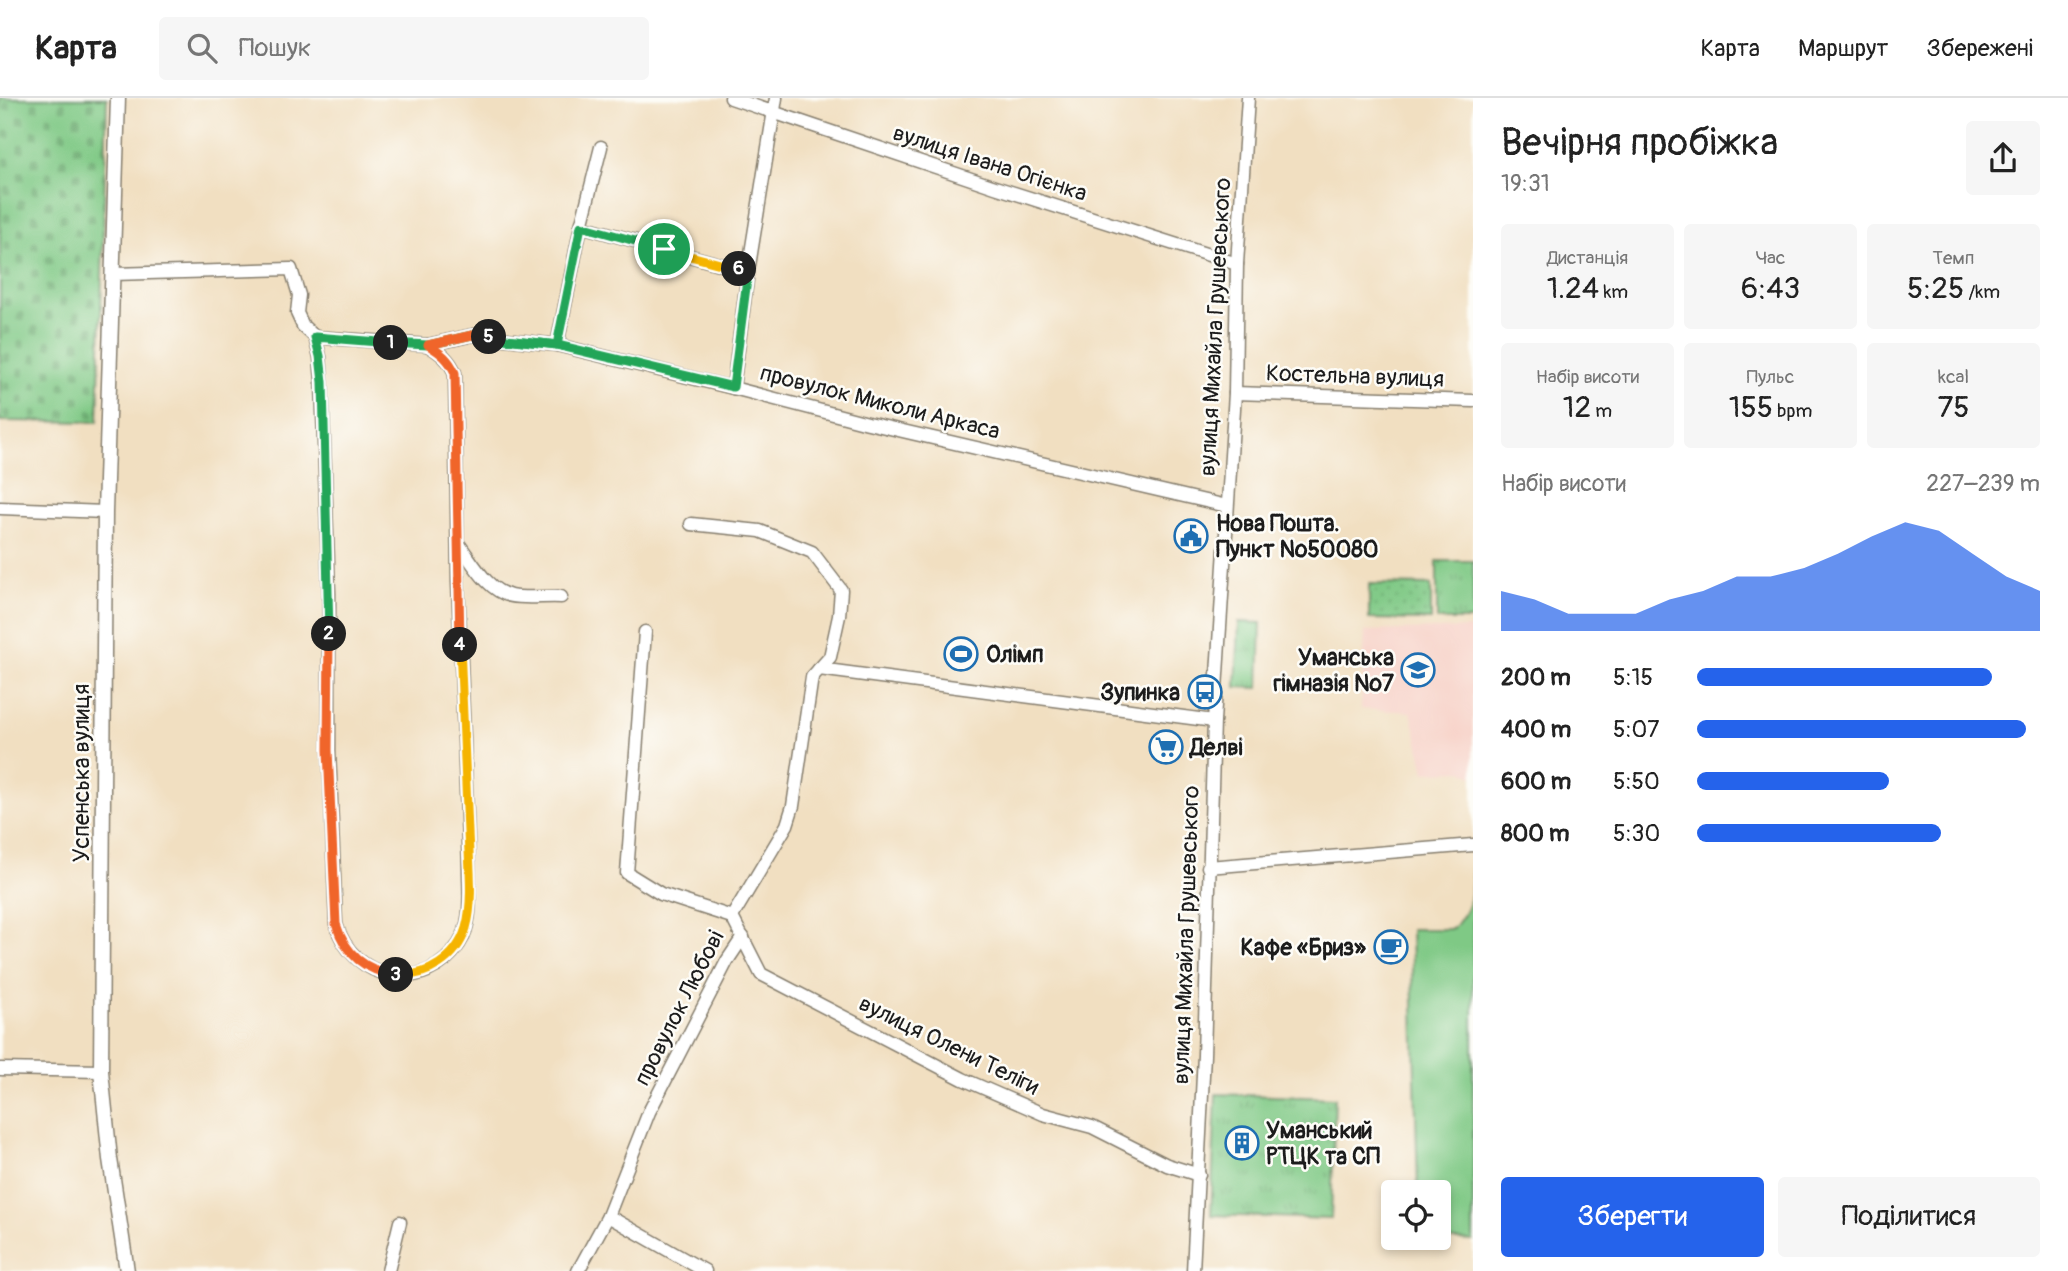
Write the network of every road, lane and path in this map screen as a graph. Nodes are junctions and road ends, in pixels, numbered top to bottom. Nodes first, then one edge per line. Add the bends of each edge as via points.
1 (118, 98) edge
2 (732, 98) edge
3 (776, 98) edge
4 (1248, 98) edge
5 (773, 112) junction
6 (601, 147) dead end
7 (581, 226) junction
8 (1237, 264) junction
9 (748, 272) junction
10 (113, 274) junction
11 (315, 337) junction
12 (428, 345) junction
13 (557, 345) junction
14 (733, 387) junction
15 (1235, 393) junction
16 (1473, 401) edge
17 (1227, 506) junction
18 (0, 508) edge
19 (105, 512) junction
20 (691, 524) dead end
21 (457, 542) junction
22 (561, 597) dead end
23 (645, 632) dead end
24 (819, 669) junction
25 (1214, 721) junction
26 (1473, 845) edge
27 (1209, 867) junction
28 (733, 917) junction
29 (743, 937) junction
30 (0, 1069) edge
31 (101, 1071) junction
32 (1199, 1175) junction
33 (608, 1216) junction
34 (400, 1223) dead end
35 (127, 1271) edge
36 (388, 1271) edge
37 (578, 1271) edge
38 (705, 1271) edge
39 (1193, 1271) edge

1 - 10 street, Успенська вулиця
2 - 5 street, вулиця Івана Огієнка
3 - 5 street
4 - 8 street, вулиця Михайла Грушевського
5 - 8 street, вулиця Івана Огієнка
5 - 9 street
6 - 7 street
7 - 9 street
7 - 13 street
8 - 15 street, вулиця Михайла Грушевського
9 - 14 street
10 - 11 street via 291,269 299,295 297,313
10 - 19 street, Успенська вулиця
11 - 12 street, провулок Миколи Аркаса
11 - 21 street via 323,382 328,750 336,924 345,947 363,965 400,976 440,964 460,943 469,916
12 - 13 street, провулок Миколи Аркаса via 472,335
12 - 21 street via 443,355 455,373
13 - 14 street, провулок Миколи Аркаса
14 - 17 street, провулок Миколи Аркаса
15 - 16 street, Костельна вулиця
15 - 17 street, вулиця Михайла Грушевського
17 - 25 street, вулиця Михайла Грушевського
18 - 19 street
19 - 31 street, Успенська вулиця
20 - 24 street, провулок Любові via 760,531 812,552 841,590 830,657
21 - 22 street via 497,590 512,596
23 - 28 street via 627,873 661,894
24 - 25 street
24 - 28 street, провулок Любові via 812,677 787,825
25 - 27 street, вулиця Михайла Грушевського
26 - 27 street
27 - 32 street, вулиця Михайла Грушевського
28 - 29 street, провулок Любові
29 - 32 street, вулиця Олени Теліги via 761,974 963,1079 1043,1114 1092,1126 1167,1165
29 - 33 street, провулок Любові via 649,1112
30 - 31 street
31 - 35 street, Успенська вулиця
32 - 39 street, вулиця Михайла Грушевського
33 - 37 street, провулок Любові
33 - 38 street
34 - 36 street

